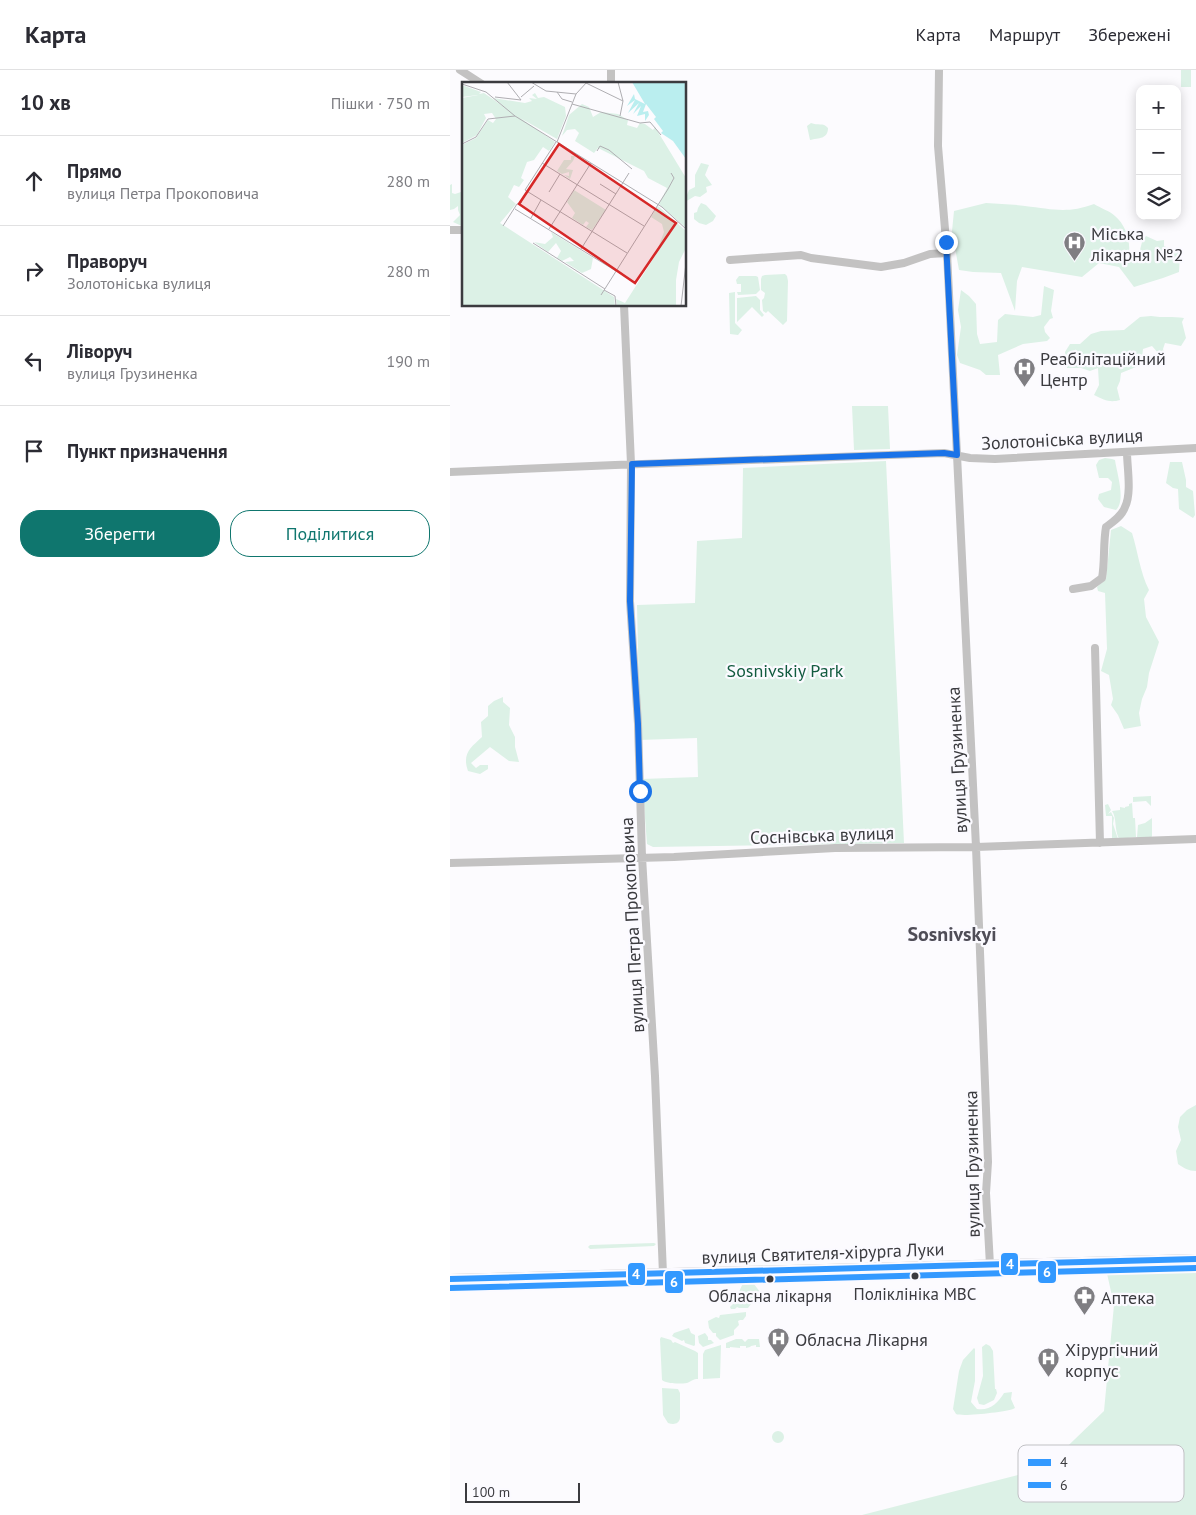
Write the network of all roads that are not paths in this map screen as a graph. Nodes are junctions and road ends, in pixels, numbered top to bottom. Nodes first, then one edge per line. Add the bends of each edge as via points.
1 (460, 70) edge
2 (939, 70) edge
3 (479, 82) edge
4 (947, 253) junction
5 (730, 260) dead end
6 (624, 306) edge
7 (1196, 448) edge
8 (1127, 452) junction
9 (957, 455) junction
10 (632, 464) junction
11 (450, 472) edge
12 (1073, 589) dead end
13 (1095, 648) dead end
14 (1196, 839) edge
15 (1100, 843) junction
16 (976, 847) junction
17 (642, 857) junction
18 (450, 863) edge
19 (1196, 1259) edge
20 (990, 1265) junction
21 (662, 1274) junction
22 (450, 1279) edge

1 - 3 street
2 - 4 street, вулиця Грузиненка via 938,146
4 - 5 street via 930,254 881,267 801,255
4 - 9 street, вулиця Грузиненка
6 - 10 street, вулиця Петра Прокоповича
7 - 8 street, Золотоніська вулиця
8 - 9 street, Золотоніська вулиця via 995,459
8 - 12 street via 1128,498 1125,509 1106,527 1102,578 1091,586
9 - 10 street, Золотоніська вулиця
9 - 16 street, вулиця Грузиненка
10 - 11 street, Золотоніська вулиця
10 - 17 street, вулиця Петра Прокоповича via 630,601
13 - 15 street
14 - 15 street, Соснівська вулиця
15 - 16 street, Соснівська вулиця
16 - 17 street, Соснівська вулиця via 835,848
16 - 20 street, вулиця Грузиненка
17 - 18 street, Соснівська вулиця
17 - 21 street, вулиця Петра Прокоповича
19 - 20 street, вулиця Святителя-хірурга Луки
20 - 21 street, вулиця Святителя-хірурга Луки
21 - 22 street, вулиця Святителя-хірурга Луки

